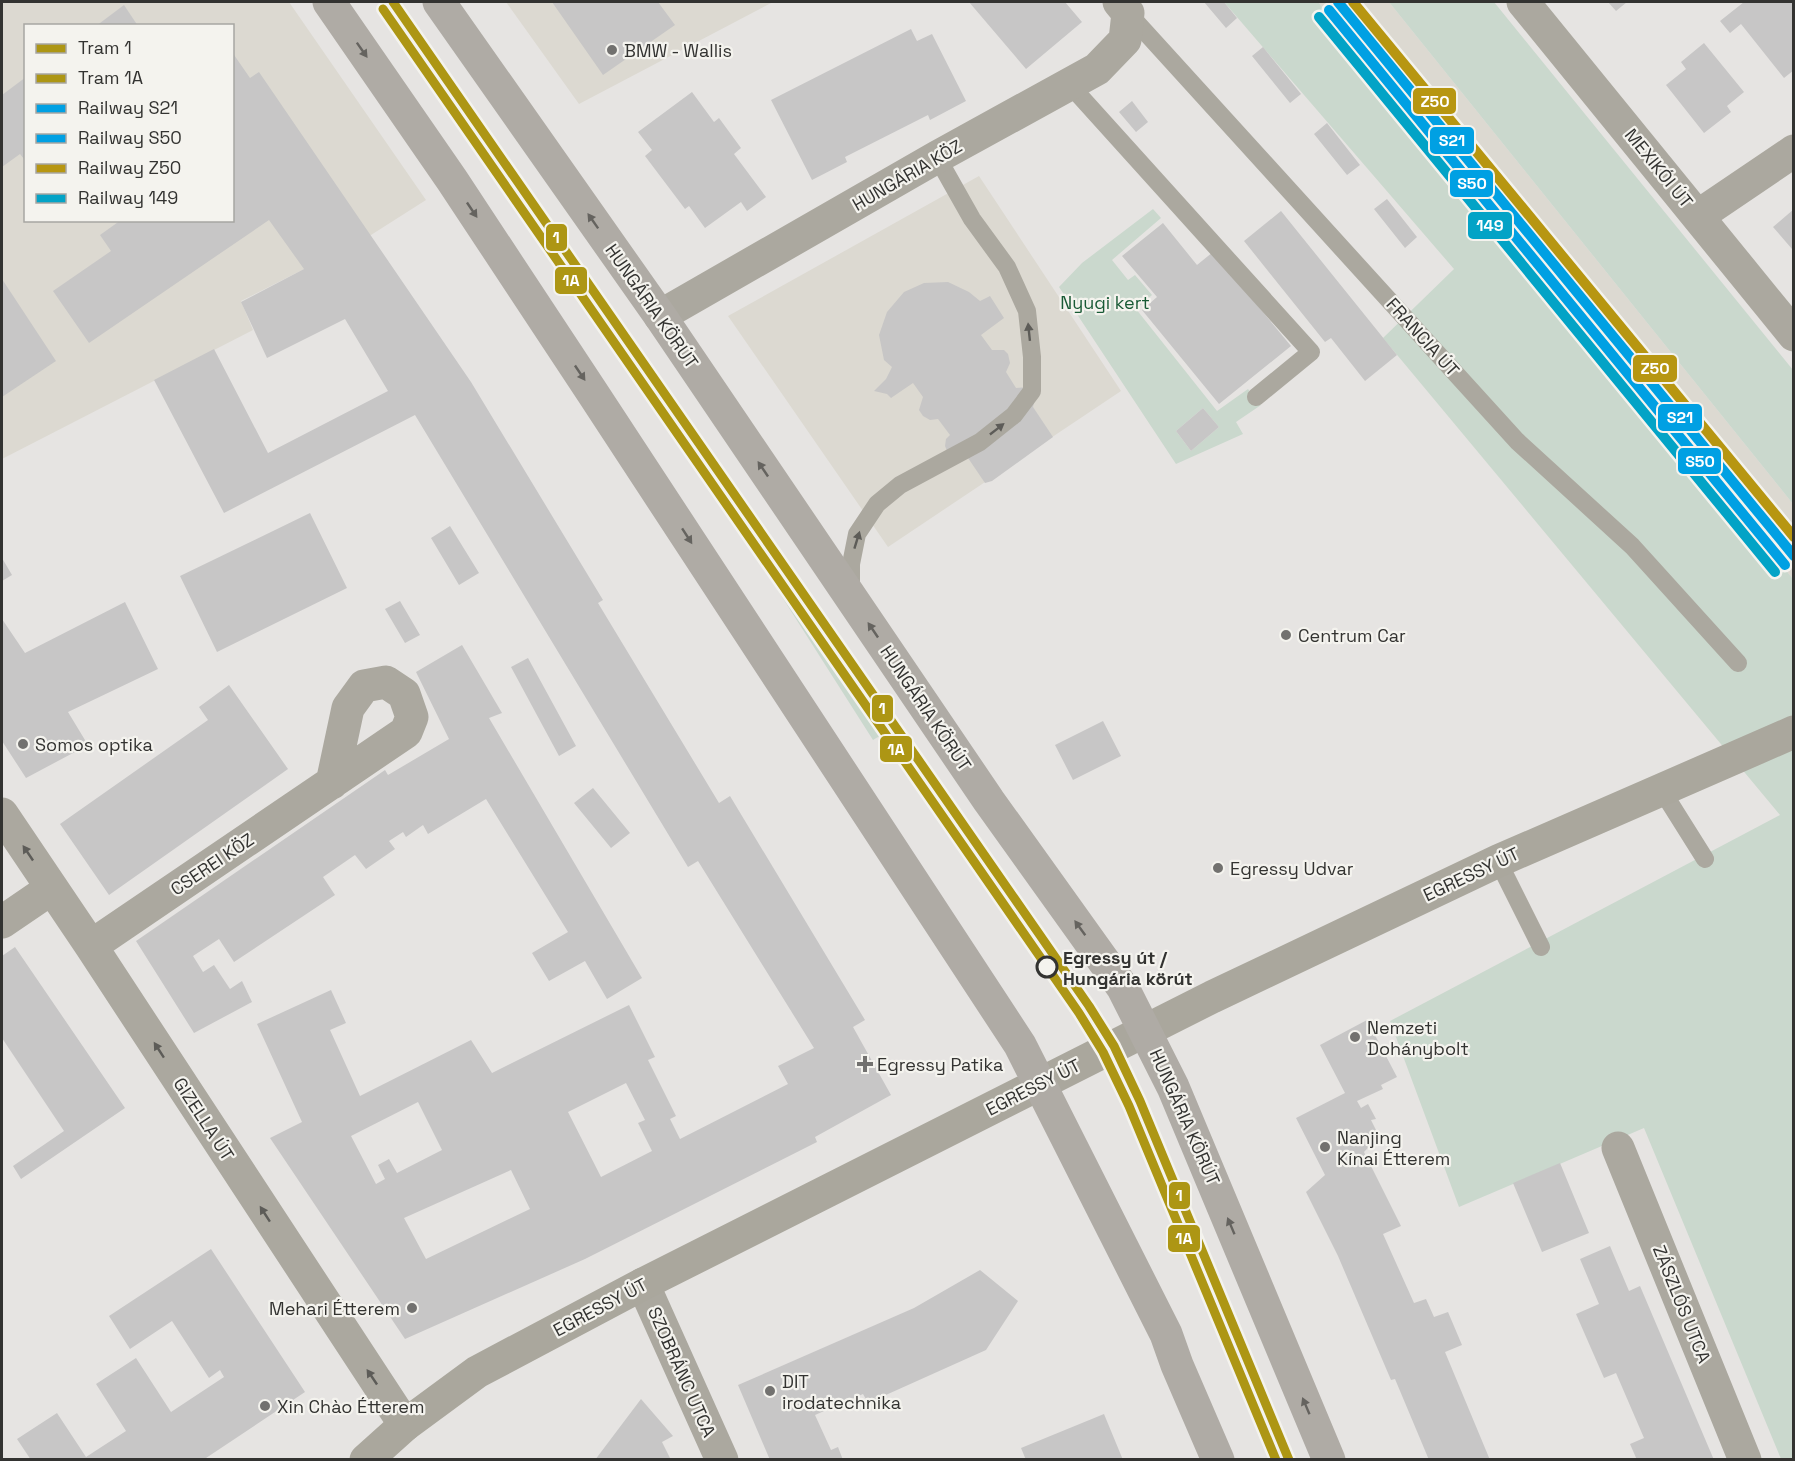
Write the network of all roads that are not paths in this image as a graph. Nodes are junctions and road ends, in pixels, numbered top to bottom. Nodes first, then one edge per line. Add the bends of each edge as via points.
1 (329, 2) edge
2 (439, 2) edge
3 (1523, 2) edge
4 (1123, 8) edge
5 (1070, 85) junction
6 (1794, 151) edge
7 (938, 157) junction
8 (1698, 216) junction
9 (660, 316) junction
10 (1794, 335) edge
11 (1256, 397) dead end
12 (851, 597) junction
13 (1738, 663) dead end
14 (1792, 735) edge
15 (332, 783) dead end
16 (1661, 789) junction
17 (2, 814) edge
18 (1705, 859) dead end
19 (1498, 861) junction
20 (52, 888) junction
21 (2, 922) edge
22 (92, 946) junction
23 (1541, 947) dead end
24 (1146, 1030) junction
25 (1040, 1083) junction
26 (1618, 1148) dead end
27 (643, 1284) junction
28 (405, 1425) junction
29 (366, 1460) edge
30 (722, 1460) edge
31 (1218, 1460) edge
32 (1329, 1460) edge
33 (1745, 1460) edge

1 -> 25 main road via 580,372 1020,1045
9 -> 2 main road, HUNGÁRIA KÖRÚT
3 - 8 street, MEXIKÓI ÚT
4 - 5 street, HUNGÁRIA KÖZ via 1125,40 1098,69
4 - 13 lane, FRANCIA ÚT via 1517,441 1632,546
5 - 7 street, HUNGÁRIA KÖZ
5 - 11 lane via 1311,352
6 - 8 street
7 - 9 street, HUNGÁRIA KÖZ
12 -> 7 lane via 851,564 857,534 877,504 900,485 980,442 1014,415 1032,391 1027,310 1007,267 972,219
8 - 10 street, MEXIKÓI ÚT
12 -> 9 main road, HUNGÁRIA KÖRÚT
24 -> 12 main road, HUNGÁRIA KÖRÚT via 1123,988 989,801
14 - 16 street, EGRESSY ÚT
15 - 22 street, CSEREI KÖZ
16 - 18 lane
16 - 19 street, EGRESSY ÚT
20 -> 17 street, GIZELLA ÚT
19 - 23 lane
19 - 24 street, EGRESSY ÚT
20 - 21 street
20 - 22 street, GIZELLA ÚT
28 -> 22 street, GIZELLA ÚT
24 - 25 street, EGRESSY ÚT
32 -> 24 main road, HUNGÁRIA KÖRÚT
25 - 27 street, EGRESSY ÚT
25 - 31 main road via 1166,1334
26 - 33 street, ZÁSZLÓS UTCA
27 - 28 street, EGRESSY ÚT via 477,1371
27 - 30 street, SZOBRÁNC UTCA
28 - 29 street, EGRESSY ÚT

